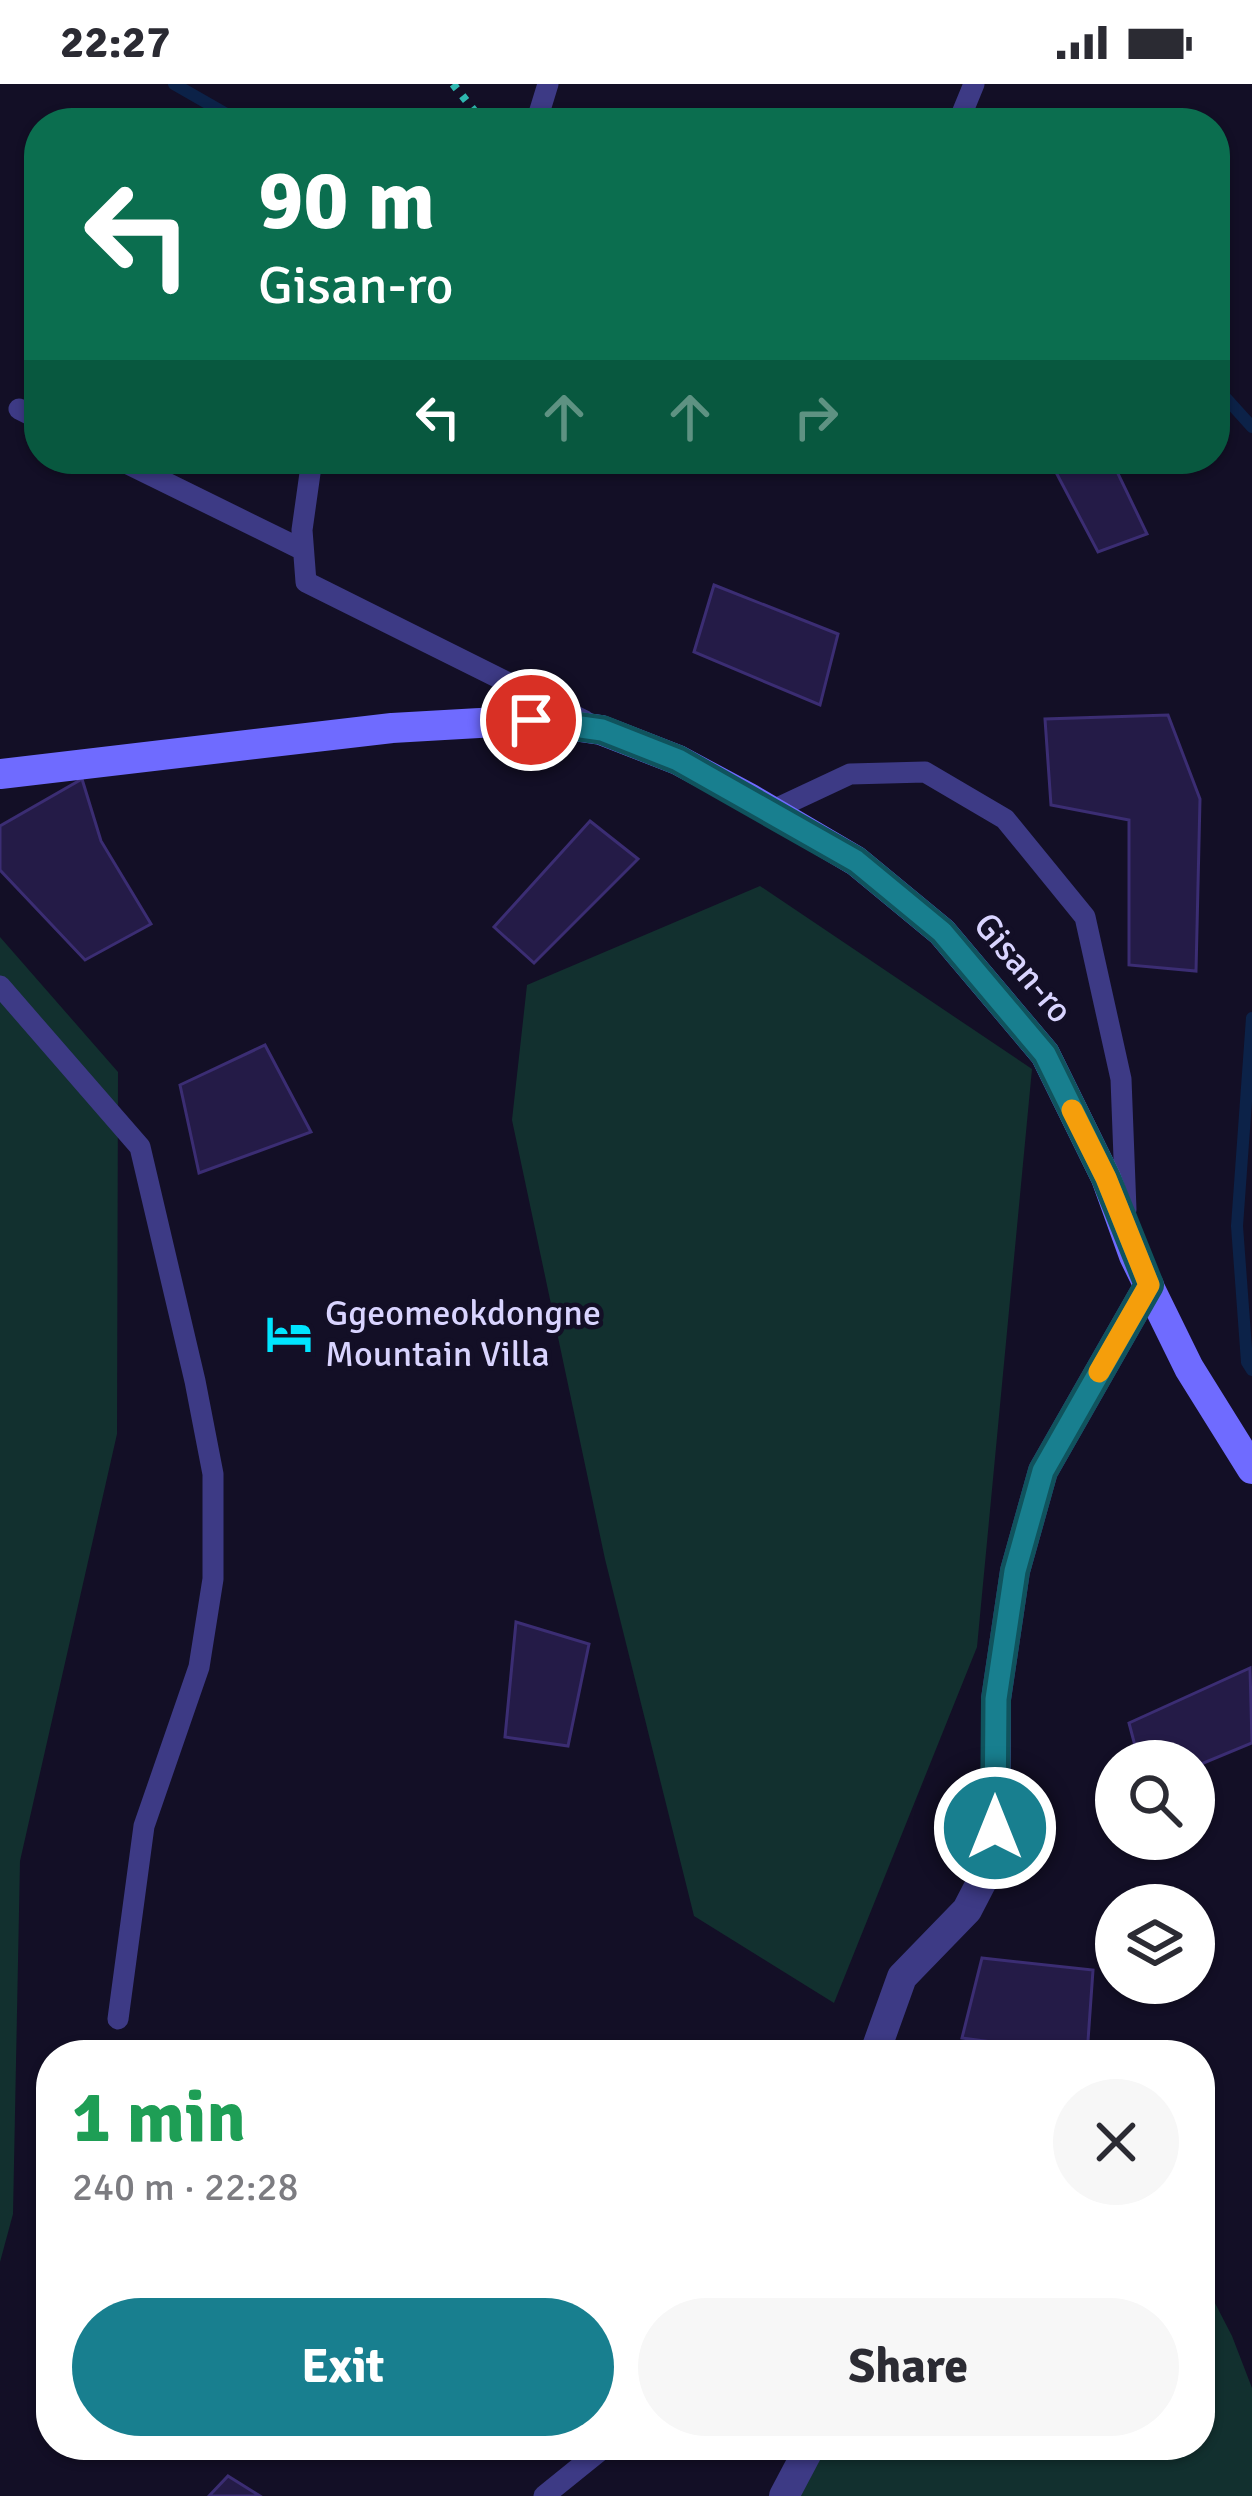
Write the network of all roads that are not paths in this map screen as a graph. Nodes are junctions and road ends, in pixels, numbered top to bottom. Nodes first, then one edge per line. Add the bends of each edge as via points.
1 (148, 474) edge
2 (310, 474) edge
3 (303, 550) junction
4 (602, 730) junction
5 (0, 774) edge
6 (771, 811) junction
7 (0, 986) edge
8 (1127, 1235) junction
9 (1149, 1285) junction
10 (1252, 1468) edge
11 (118, 2019) dead end
12 (879, 2040) edge
13 (588, 2460) edge
14 (803, 2460) edge
15 (544, 2496) edge
16 (784, 2496) edge

1 - 3 lane
2 - 3 lane
3 - 4 lane via 306,582
4 - 5 main road, Gisan-ro via 531,720 392,728
4 - 6 main road, Gisan-ro
6 - 8 main road, Gisan-ro via 856,861 942,932 1045,1054
6 - 8 lane via 850,774 925,772 1005,819 1085,917 1121,1079
7 - 11 lane via 140,1147 213,1474 212,1579 199,1666 144,1826
8 - 9 main road, Gisan-ro
9 - 10 main road, Gisan-ro
9 - 12 street via 1043,1471 1015,1571 996,1699 996,1854 967,1910 902,1978
13 - 15 lane
14 - 16 street

